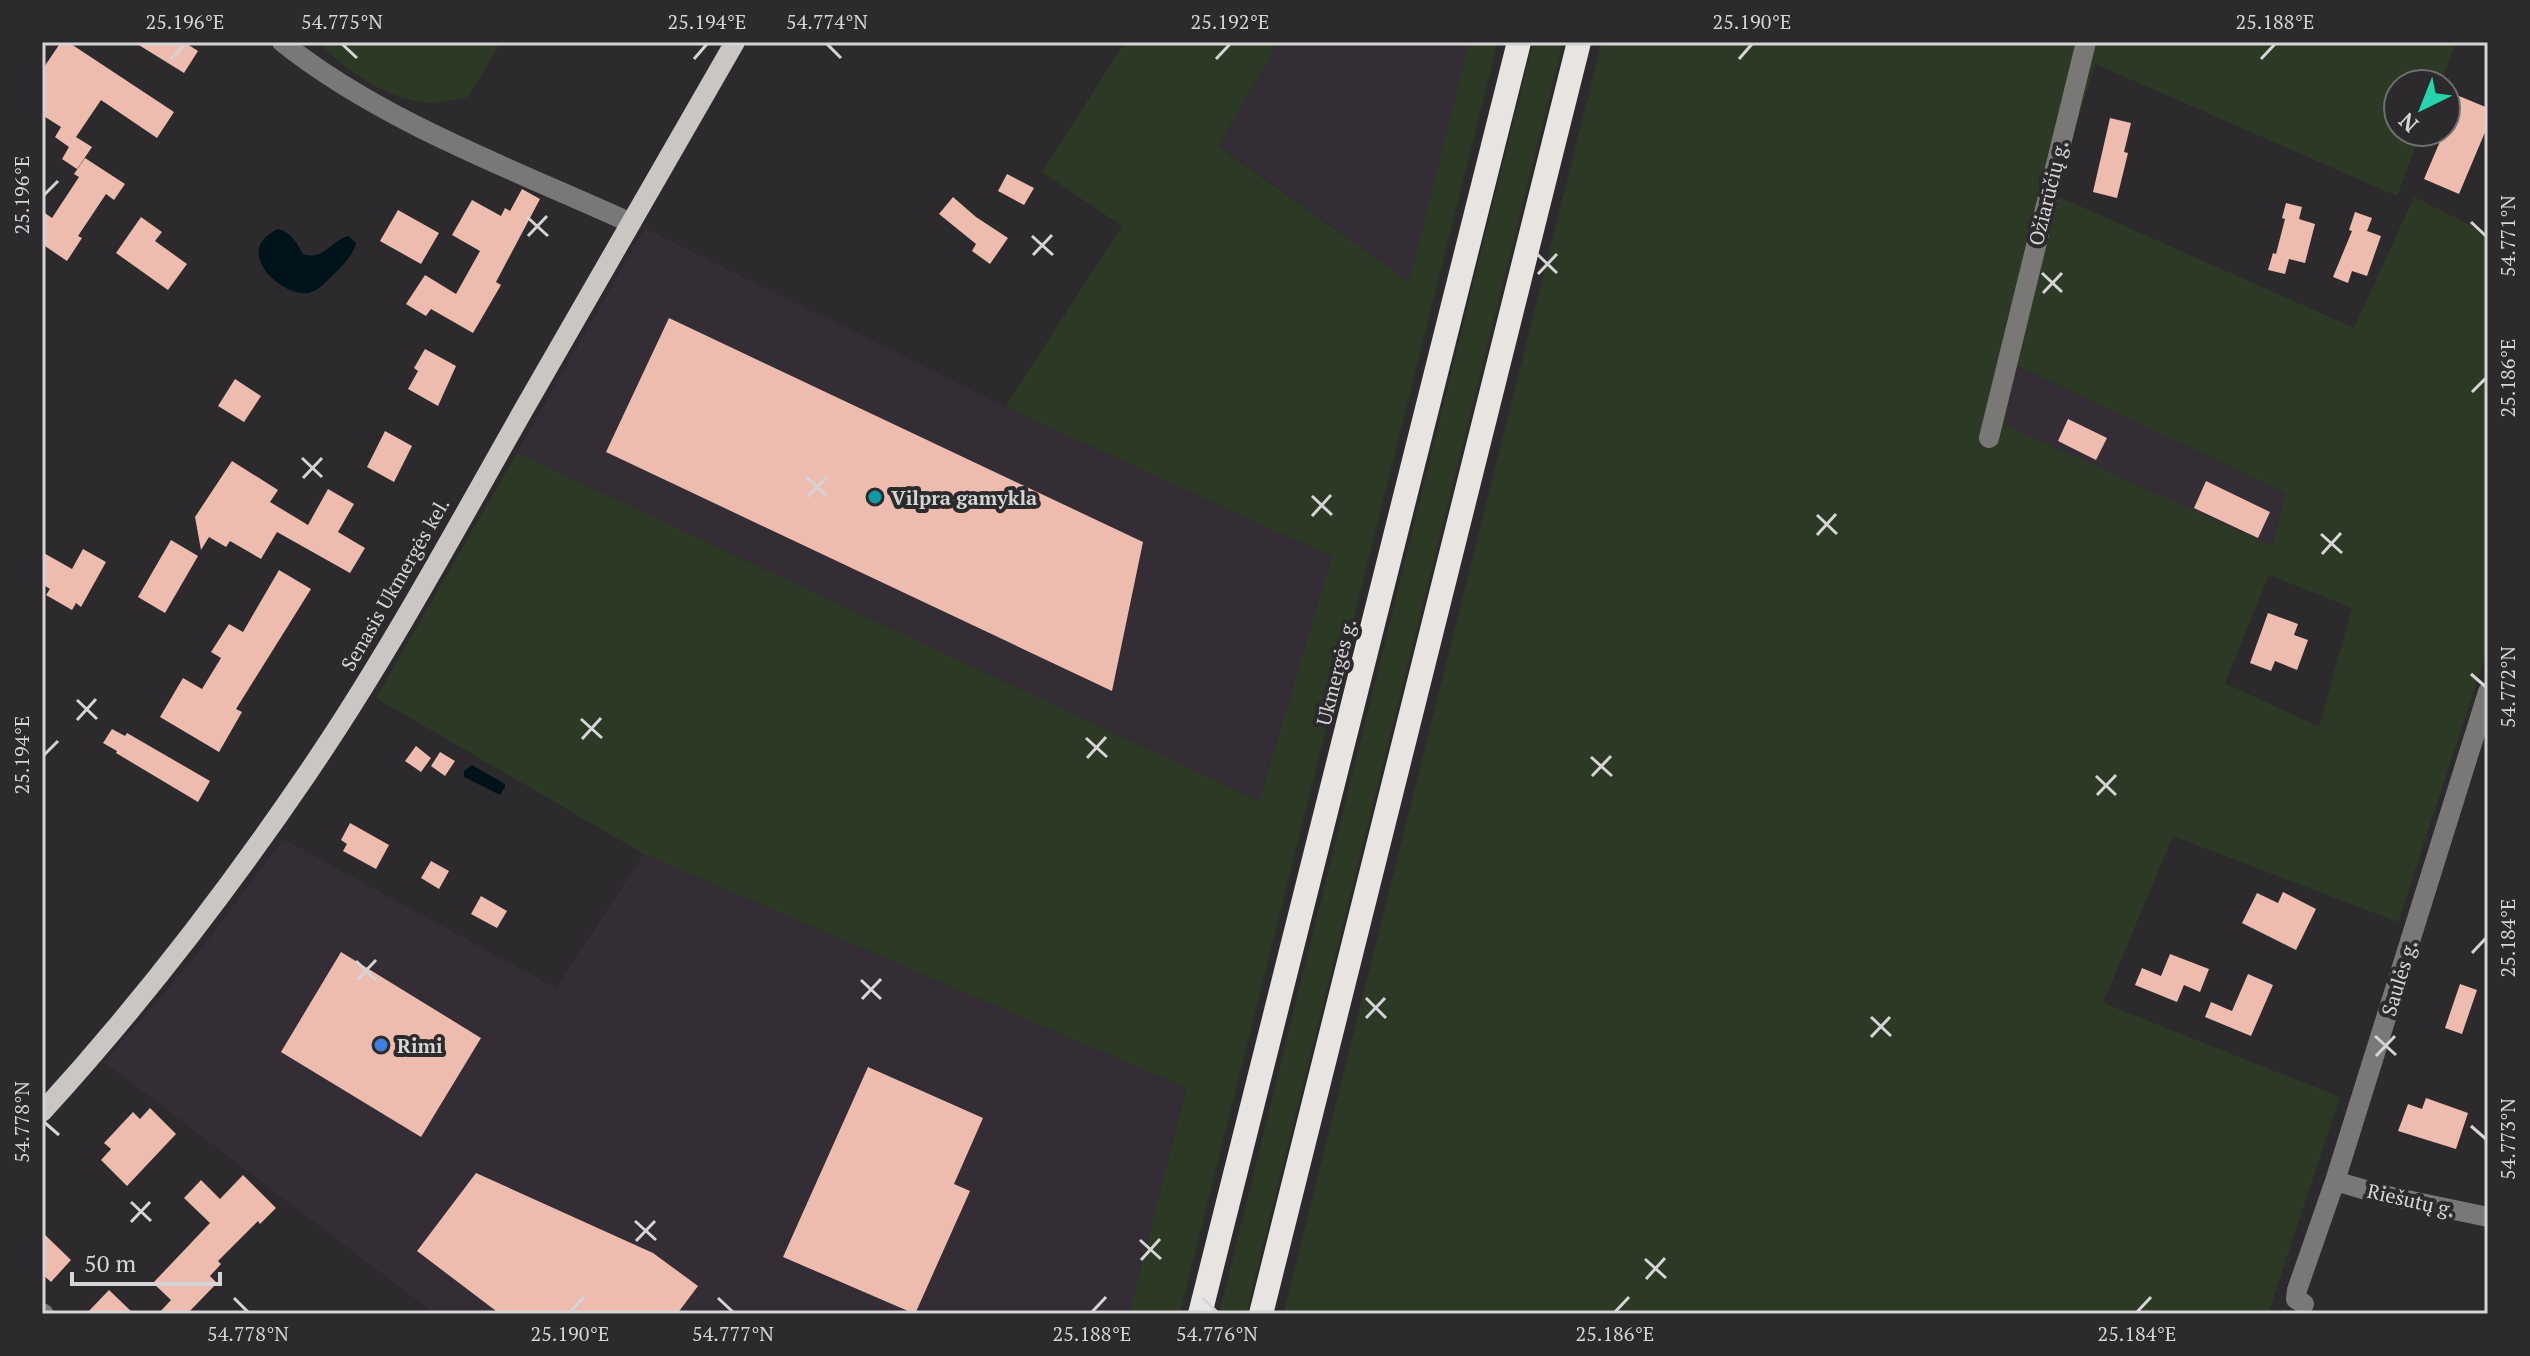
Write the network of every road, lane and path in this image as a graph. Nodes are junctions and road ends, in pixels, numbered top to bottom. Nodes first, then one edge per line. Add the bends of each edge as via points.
1 (282, 42) edge
2 (735, 42) edge
3 (1519, 42) edge
4 (1579, 42) edge
5 (2086, 42) edge
6 (631, 223) junction
7 (1989, 438) dead end
8 (2488, 692) edge
9 (42, 1112) edge
10 (2335, 1181) junction
11 (2488, 1217) edge
12 (2304, 1304) dead end
13 (1200, 1314) edge
14 (1261, 1314) edge

1 - 6 street via 349,91
2 - 6 main road, Senasis Ukmergės kel.
3 - 13 highway, Ukmergės g.
4 - 14 highway
5 - 7 street, Ožiarūčių g.
6 - 9 main road, Senasis Ukmergės kel. via 309,772 174,958
8 - 10 street, Saulės g.
10 - 11 street, Riešutų g.
10 - 12 street, Saulės g. via 2297,1290 2296,1299

